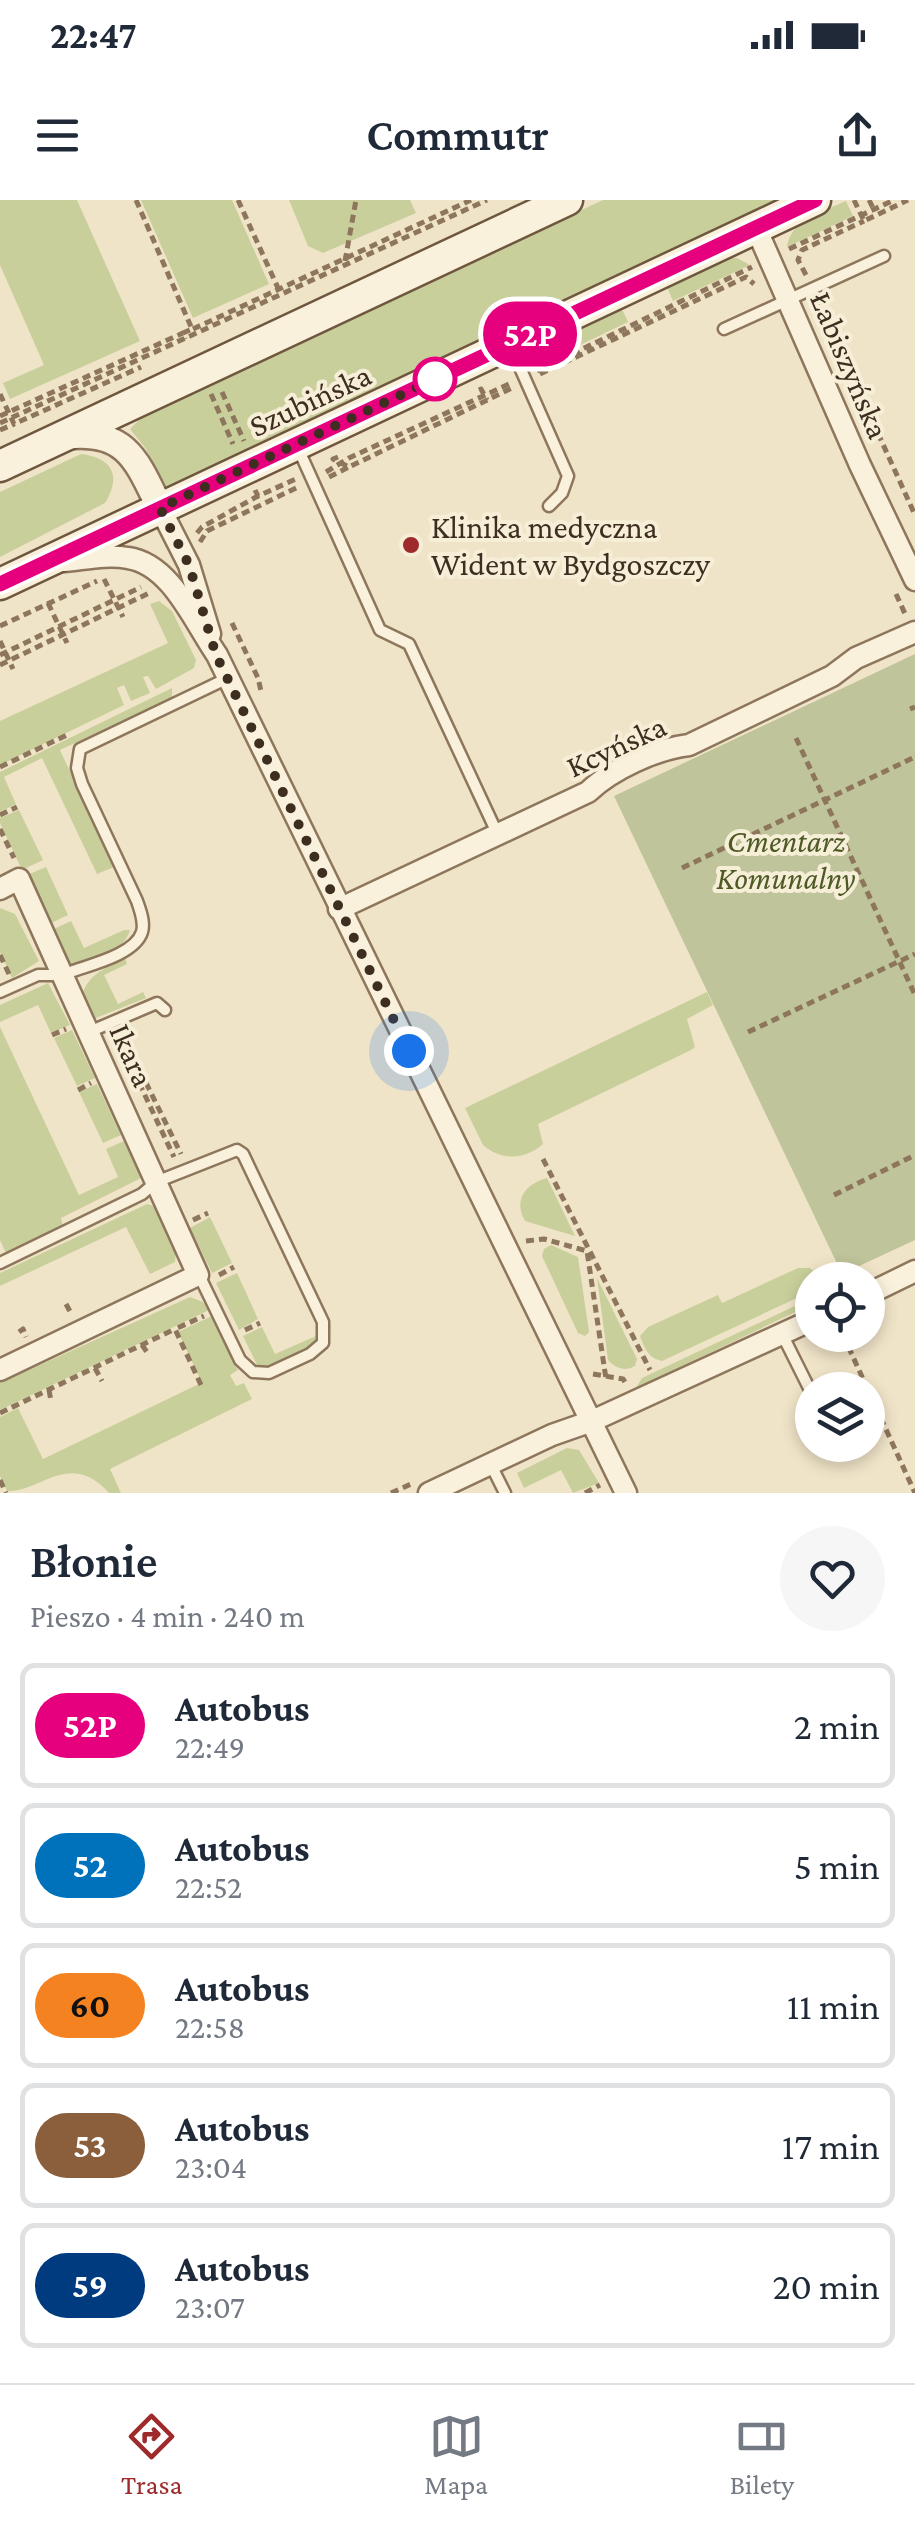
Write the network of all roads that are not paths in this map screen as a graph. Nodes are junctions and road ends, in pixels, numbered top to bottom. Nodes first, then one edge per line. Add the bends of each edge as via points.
1 (567, 200) edge
2 (815, 200) edge
3 (756, 228) junction
4 (884, 256) dead end
5 (789, 300) junction
6 (724, 330) dead end
7 (510, 344) junction
8 (62, 436) junction
9 (296, 445) junction
10 (0, 466) edge
11 (549, 506) dead end
12 (160, 508) junction
13 (42, 563) junction
14 (915, 580) edge
15 (0, 584) edge
16 (915, 632) edge
17 (216, 655) junction
18 (228, 678) junction
19 (498, 834) junction
20 (10, 884) edge
21 (339, 909) junction
22 (68, 973) junction
23 (0, 992) edge
24 (166, 1010) dead end
25 (89, 1032) junction
26 (156, 1182) junction
27 (0, 1262) edge
28 (915, 1271) edge
29 (205, 1277) junction
30 (885, 1286) edge
31 (795, 1328) edge
32 (782, 1334) junction
33 (0, 1370) edge
34 (801, 1372) edge
35 (592, 1421) junction
36 (490, 1463) junction
37 (429, 1493) edge
38 (505, 1493) edge
39 (626, 1493) edge

1 - 8 main road
2 - 3 main road, Szubińska
3 - 5 street, Łabiszyńska
3 - 7 main road, Szubińska
4 - 5 lane
5 - 6 lane
5 - 14 street, Łabiszyńska
7 - 9 main road, Szubińska
7 - 11 lane via 568,476
8 - 10 main road
8 - 12 street via 108,436 134,461
9 - 12 main road, Szubińska via 256,475
9 - 19 lane via 380,630 409,644
12 - 13 main road, Szubińska
12 - 17 street via 189,565
13 - 15 main road, Szubińska
13 - 17 street via 114,556 142,561 158,570
16 - 19 street, Kcyńska
17 - 18 street
18 - 21 street
18 - 22 lane via 80,750 82,784 137,901 142,934 130,948
19 - 21 street, Kcyńska
20 - 22 street, Ikara
21 - 35 street
22 - 23 lane via 38,975
22 - 25 street, Ikara
24 - 25 lane via 157,1003
25 - 26 street, Ikara
26 - 27 lane
26 - 29 street, Ikara
26 - 29 lane, Ikara via 232,1151 243,1154 324,1330 323,1342 281,1368 261,1374 246,1367
28 - 30 street
29 - 33 street
31 - 32 street
32 - 34 lane
32 - 35 street
35 - 36 street
35 - 39 street
36 - 37 street
36 - 38 lane

